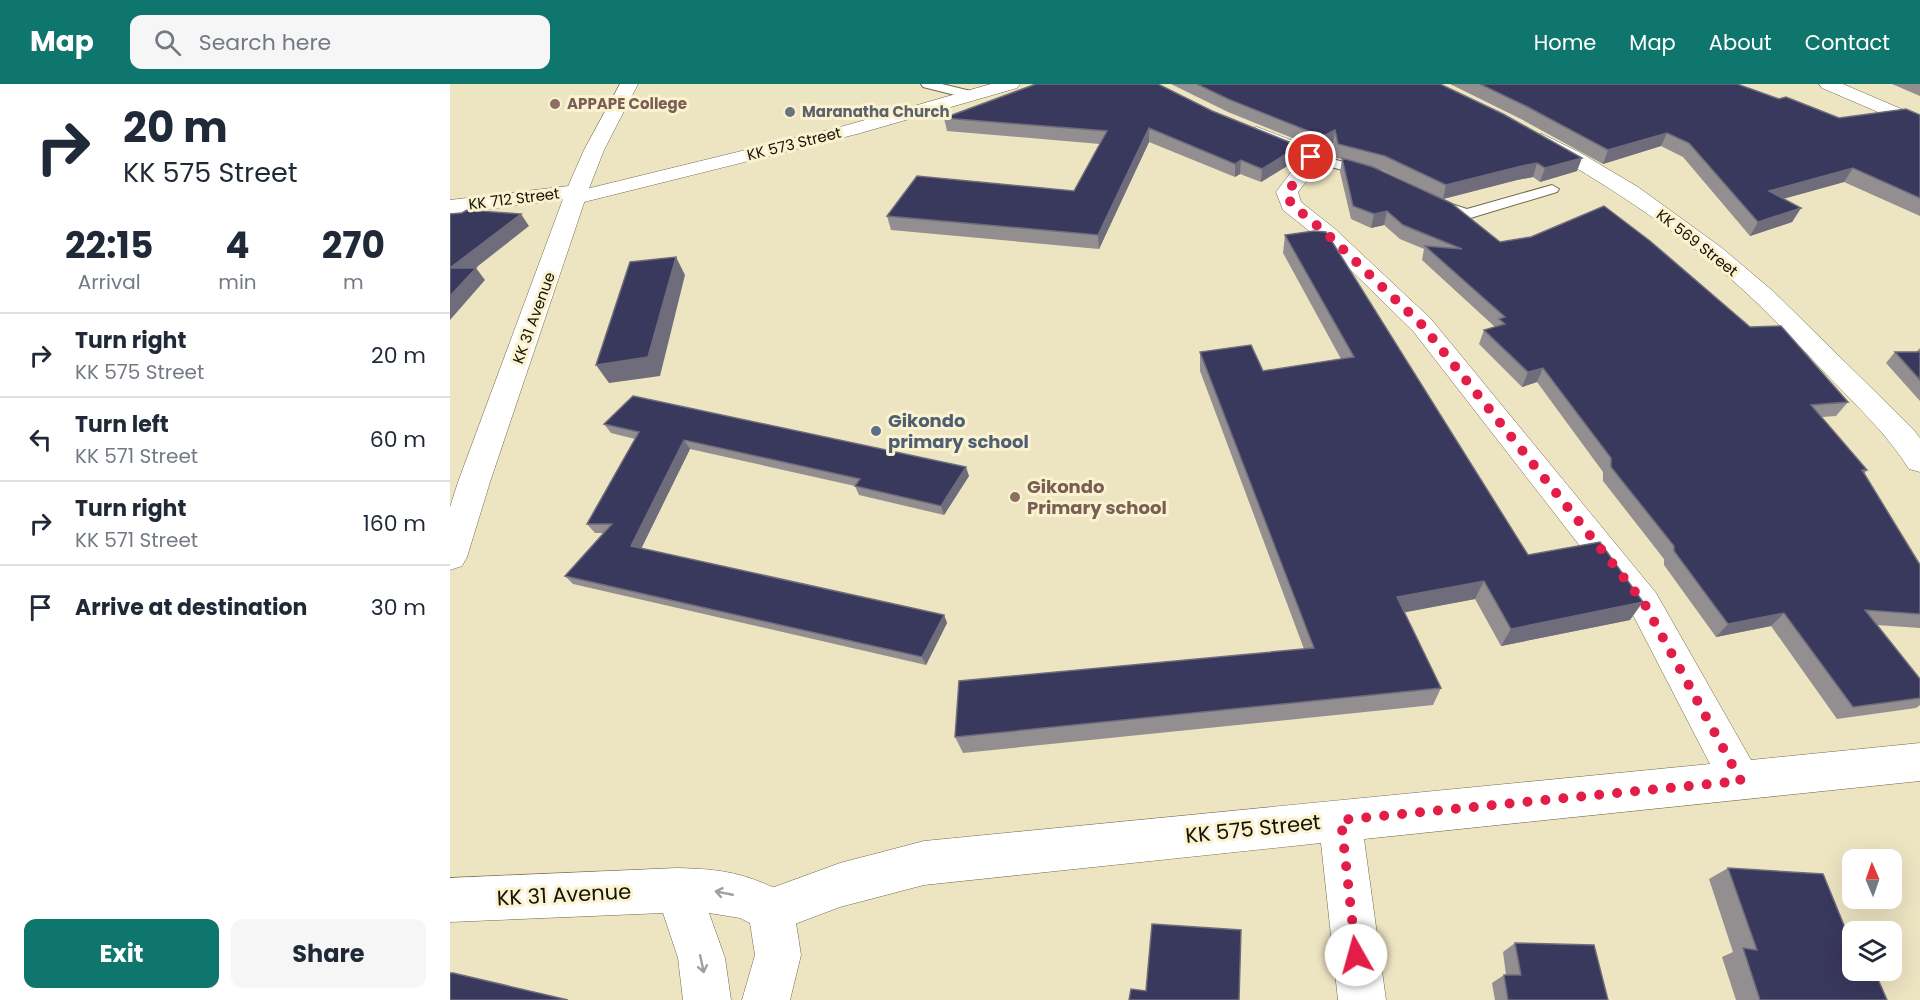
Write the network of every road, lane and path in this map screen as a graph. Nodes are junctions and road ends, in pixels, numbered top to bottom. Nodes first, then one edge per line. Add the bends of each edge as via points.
1 (629, 84) edge
2 (927, 84) edge
3 (1011, 84) edge
4 (1828, 84) edge
5 (971, 95) junction
6 (1231, 122) edge
7 (1920, 124) edge
8 (1522, 130) edge
9 (1311, 157) junction
10 (1386, 180) edge
11 (1552, 189) edge
12 (577, 195) junction
13 (1424, 197) edge
14 (450, 207) edge
15 (1920, 461) edge
16 (450, 557) edge
17 (1920, 762) edge
18 (1741, 781) junction
19 (1341, 820) junction
20 (677, 890) junction
21 (450, 900) edge
22 (771, 910) junction
23 (707, 1000) edge
24 (766, 1000) edge
25 (1362, 1000) edge

1 - 12 street, KK 31 Avenue via 594,150
2 - 5 lane
3 - 5 street, KK 573 Street
4 - 7 street
5 - 12 street, KK 573 Street via 850,130
6 - 9 street
8 - 15 street, KK 569 Street via 1618,185 1696,239 1764,296 1903,436
9 - 10 lane
9 - 18 street via 1312,161 1287,192 1291,204 1422,325 1644,603
11 - 13 lane via 1467,214 1451,211
12 - 14 street, KK 712 Street
12 - 16 street, KK 31 Avenue
17 - 18 street, KK 575 Street
18 - 19 street, KK 575 Street
19 - 22 street, KK 575 Street via 924,862 840,885
19 - 25 street
20 - 21 street, KK 31 Avenue
22 -> 20 street, KK 31 Avenue via 746,897
20 -> 23 street via 698,944
22 - 24 street via 778,955

